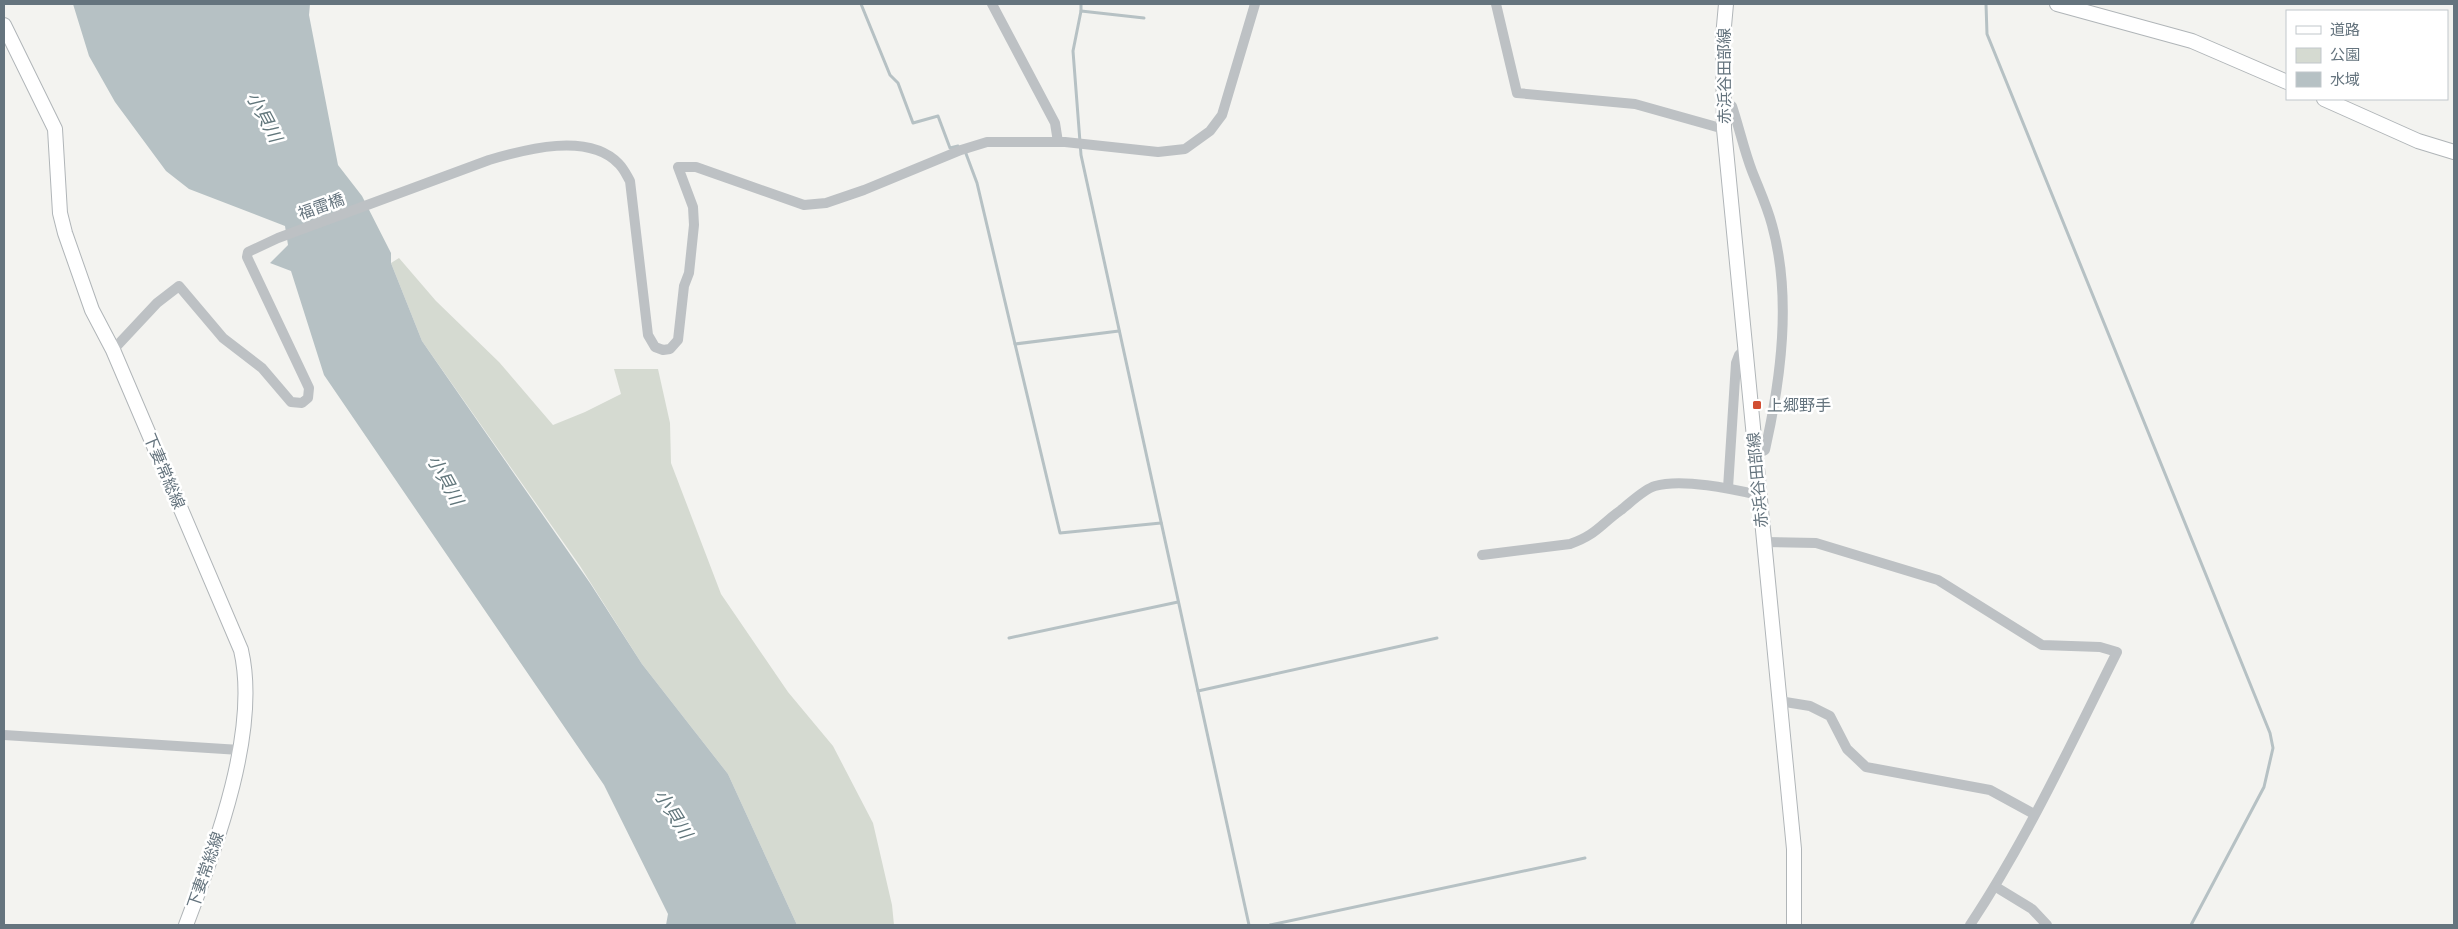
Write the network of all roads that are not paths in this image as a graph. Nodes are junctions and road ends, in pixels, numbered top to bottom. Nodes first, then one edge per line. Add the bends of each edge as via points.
1 (992, 4) edge
2 (1255, 4) edge
3 (1496, 4) edge
4 (1726, 4) edge
5 (2057, 4) edge
6 (4, 25) edge
7 (2286, 82) edge
8 (2326, 100) edge
9 (1723, 101) junction
10 (1724, 129) junction
11 (1058, 142) junction
12 (2454, 152) edge
13 (1745, 349) junction
14 (113, 350) junction
15 (1755, 455) junction
16 (1728, 488) junction
17 (1759, 495) junction
18 (1763, 542) junction
19 (1482, 555) dead end
20 (1779, 701) junction
21 (4, 735) edge
22 (240, 750) junction
23 (2034, 814) junction
24 (1996, 887) junction
25 (186, 925) edge
26 (1794, 925) edge
27 (1970, 925) edge
28 (2047, 925) edge

1 - 11 street via 1055,122
2 - 11 street via 1222,115 1210,131 1185,149 1158,152
3 - 10 street via 1517,92 1635,104
4 - 9 main road, 赤浜谷田部線
5 - 7 main road via 2192,40
6 - 14 main road, 下妻常総線 via 55,129 60,213 65,233 92,310
8 - 12 main road via 2418,141
9 - 10 main road, 赤浜谷田部線
9 - 15 street via 1732,106 1772,225 1780,276 1783,311 1773,414 1765,450
10 - 13 main road, 赤浜谷田部線
11 - 14 street, 福雷橋 via 987,142 864,190 814,205 804,205 696,167 678,167 693,207 694,225 678,340 674,346 663,350 655,347 648,335 630,181 620,165 608,156 570,145 524,150 489,160 248,252 247,258 309,388 308,398 302,403 291,402 262,368 222,338 179,286 157,303
13 - 15 main road, 赤浜谷田部線
13 - 16 street via 1736,363
14 - 22 main road, 下妻常総線 via 241,650 245,689
15 - 17 main road, 赤浜谷田部線
16 - 17 street
16 - 19 street via 1675,484 1654,486 1618,512 1599,531 1581,540
17 - 18 main road, 赤浜谷田部線
18 - 20 main road, 赤浜谷田部線
18 - 23 street via 1816,543 1938,580 2042,645 2100,647 2117,652
20 - 23 street via 1810,706 1830,716 1847,750 1866,767 1990,790
20 - 26 main road, 赤浜谷田部線 via 1794,849
21 - 22 street
22 - 25 main road, 下妻常総線 via 207,867
23 - 24 street
24 - 27 street
24 - 28 street via 2032,909

